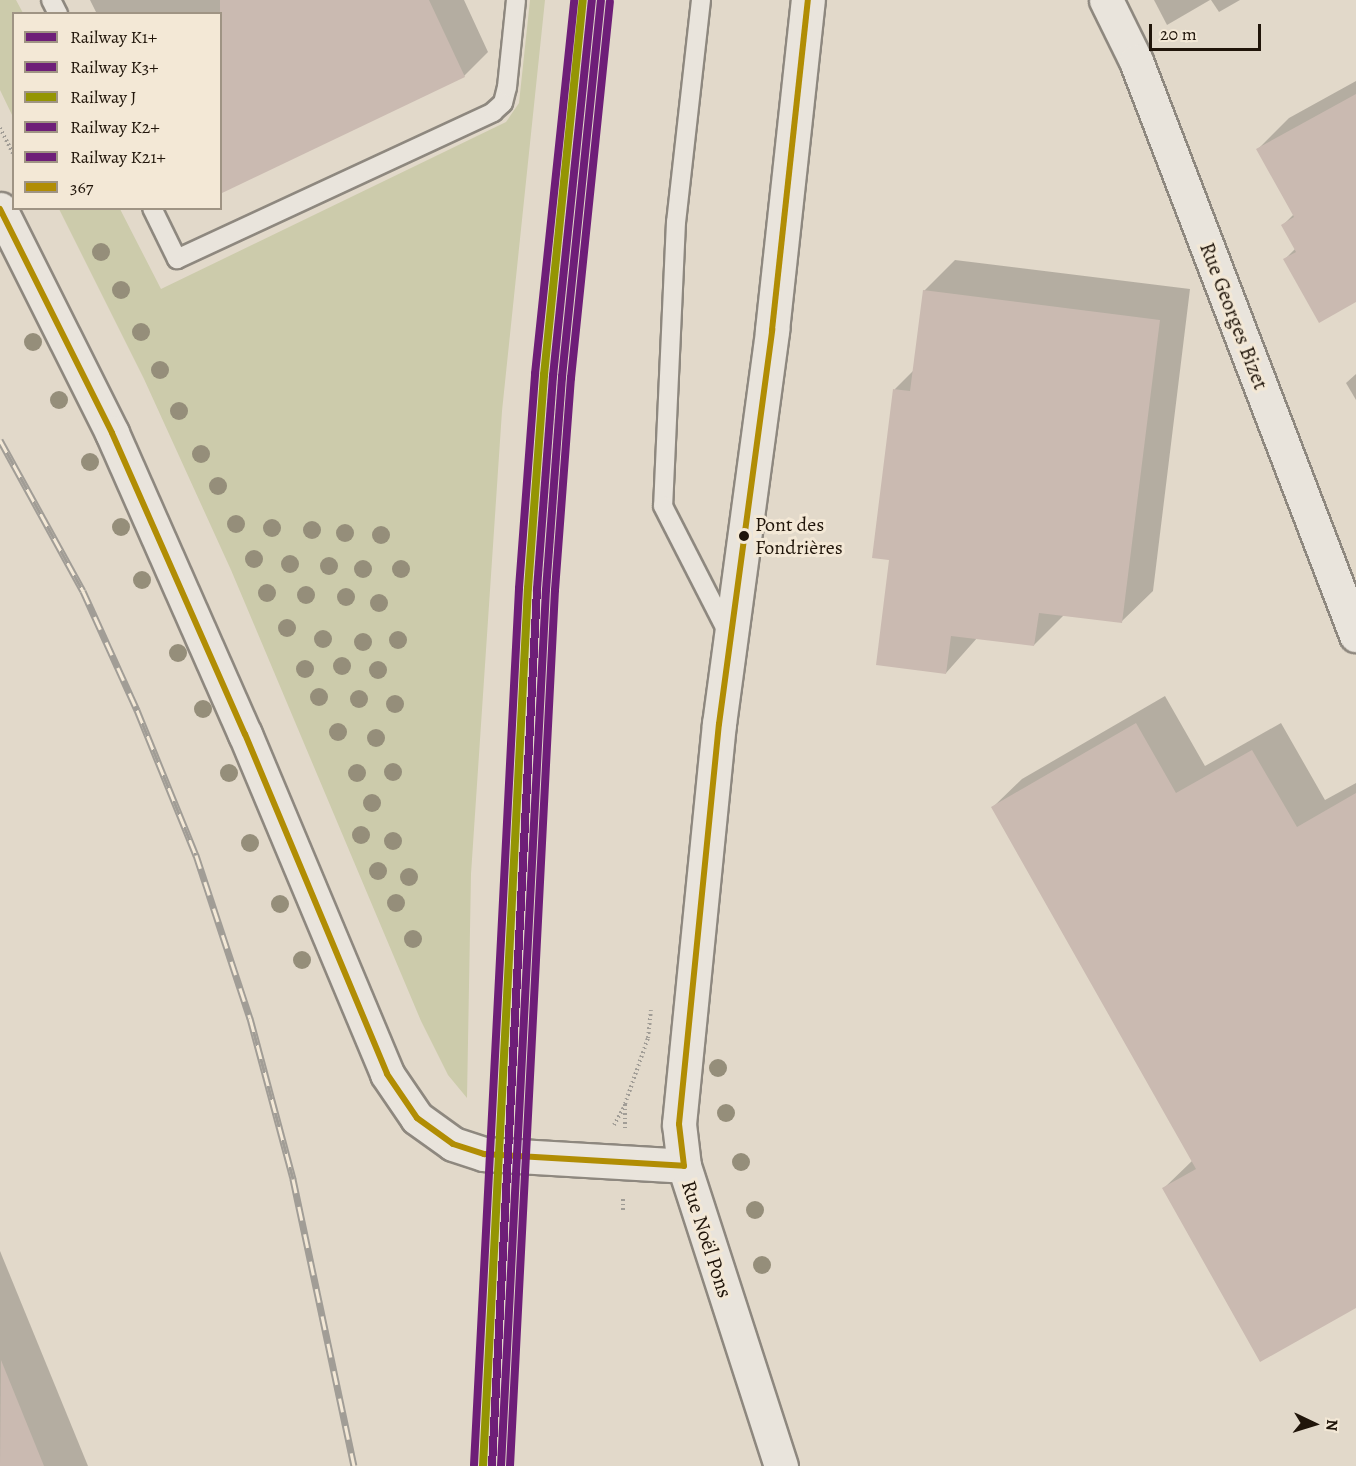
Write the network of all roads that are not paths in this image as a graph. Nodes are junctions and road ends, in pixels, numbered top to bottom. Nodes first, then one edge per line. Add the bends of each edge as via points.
1 (516, 0) edge
2 (701, 0) edge
3 (808, 0) edge
4 (1106, 0) edge
5 (0, 209) edge
6 (154, 210) edge
7 (1356, 635) edge
8 (730, 636) junction
9 (684, 1166) junction
10 (780, 1466) edge

1 - 6 lane via 507,87 503,103 493,112 177,259
2 - 8 lane via 676,222 663,506
3 - 8 street via 772,330
4 - 7 street, Rue Georges Bizet via 1136,61
5 - 9 street, Rue Noël Pons via 112,433 245,734 387,1074 417,1118 453,1144 484,1154
8 - 9 street via 686,1042 679,1124
9 - 10 street, Rue Noël Pons

